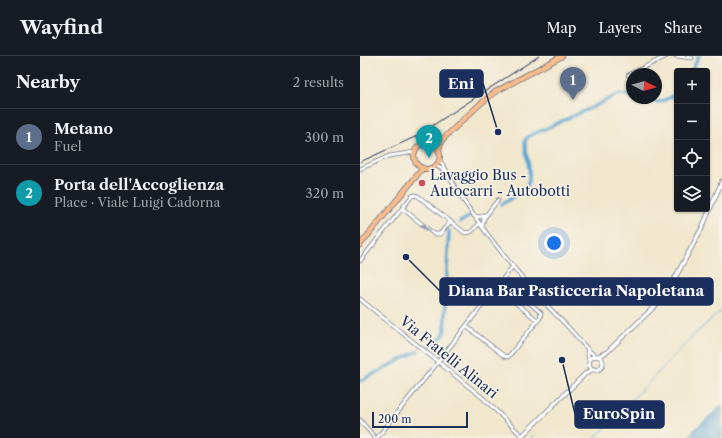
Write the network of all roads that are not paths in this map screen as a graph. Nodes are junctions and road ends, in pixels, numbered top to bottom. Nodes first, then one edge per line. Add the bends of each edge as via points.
1 (562, 56) edge
2 (667, 56) edge
3 (676, 56) edge
4 (692, 58) dead end
5 (642, 68) edge
6 (443, 140) junction
7 (433, 144) junction
8 (439, 149) junction
9 (415, 152) junction
10 (440, 161) junction
11 (417, 164) junction
12 (436, 166) junction
13 (423, 168) junction
14 (360, 169) edge
15 (446, 171) junction
16 (415, 178) junction
17 (722, 181) edge
18 (498, 200) dead end
19 (402, 208) junction
20 (487, 214) junction
21 (474, 216) junction
22 (450, 222) junction
23 (480, 224) junction
24 (482, 228) junction
25 (360, 245) edge
26 (360, 261) edge
27 (513, 266) junction
28 (503, 279) junction
29 (496, 287) junction
30 (360, 299) edge
31 (537, 320) junction
32 (466, 326) junction
33 (586, 349) junction
34 (607, 352) junction
35 (596, 356) junction
36 (602, 361) junction
37 (438, 362) junction
38 (589, 362) junction
39 (594, 369) junction
40 (586, 373) junction
41 (360, 420) edge
42 (521, 437) edge
43 (376, 438) edge

1 - 6 main road via 495,92 479,104
2 - 5 street
3 - 4 street
6 - 7 main road
6 - 8 main road
7 - 8 main road
7 - 9 main road via 424,143
8 - 10 main road
9 - 11 main road
9 - 14 street via 389,156
10 - 12 main road
10 - 15 street
11 - 13 main road
11 - 16 main road
12 - 13 main road via 430,169
12 - 15 street
13 - 16 main road
15 - 21 street
16 - 25 main road
17 - 34 street via 702,228 668,291
18 - 20 street
22 -> 19 street via 440,234 434,234
19 - 22 street via 415,195
19 - 26 street
20 - 21 street
20 - 24 street via 482,222
21 - 23 street
22 - 23 street via 468,234
23 - 24 street
24 - 27 street
27 - 28 street
27 - 33 street
28 - 29 street
28 - 31 street via 541,313
29 - 31 street
29 - 32 street
30 - 37 street, Via Fratelli Alinari
31 - 32 street via 508,357
32 - 37 street
33 - 35 street
33 - 38 street
34 - 35 street
34 - 36 street
35 - 36 street
35 - 38 street
36 - 39 street via 600,368
37 - 42 street, Via Fratelli Alinari via 483,398
37 - 43 street
38 - 39 street
38 - 40 street
39 - 40 street
40 - 42 street
41 - 43 street

